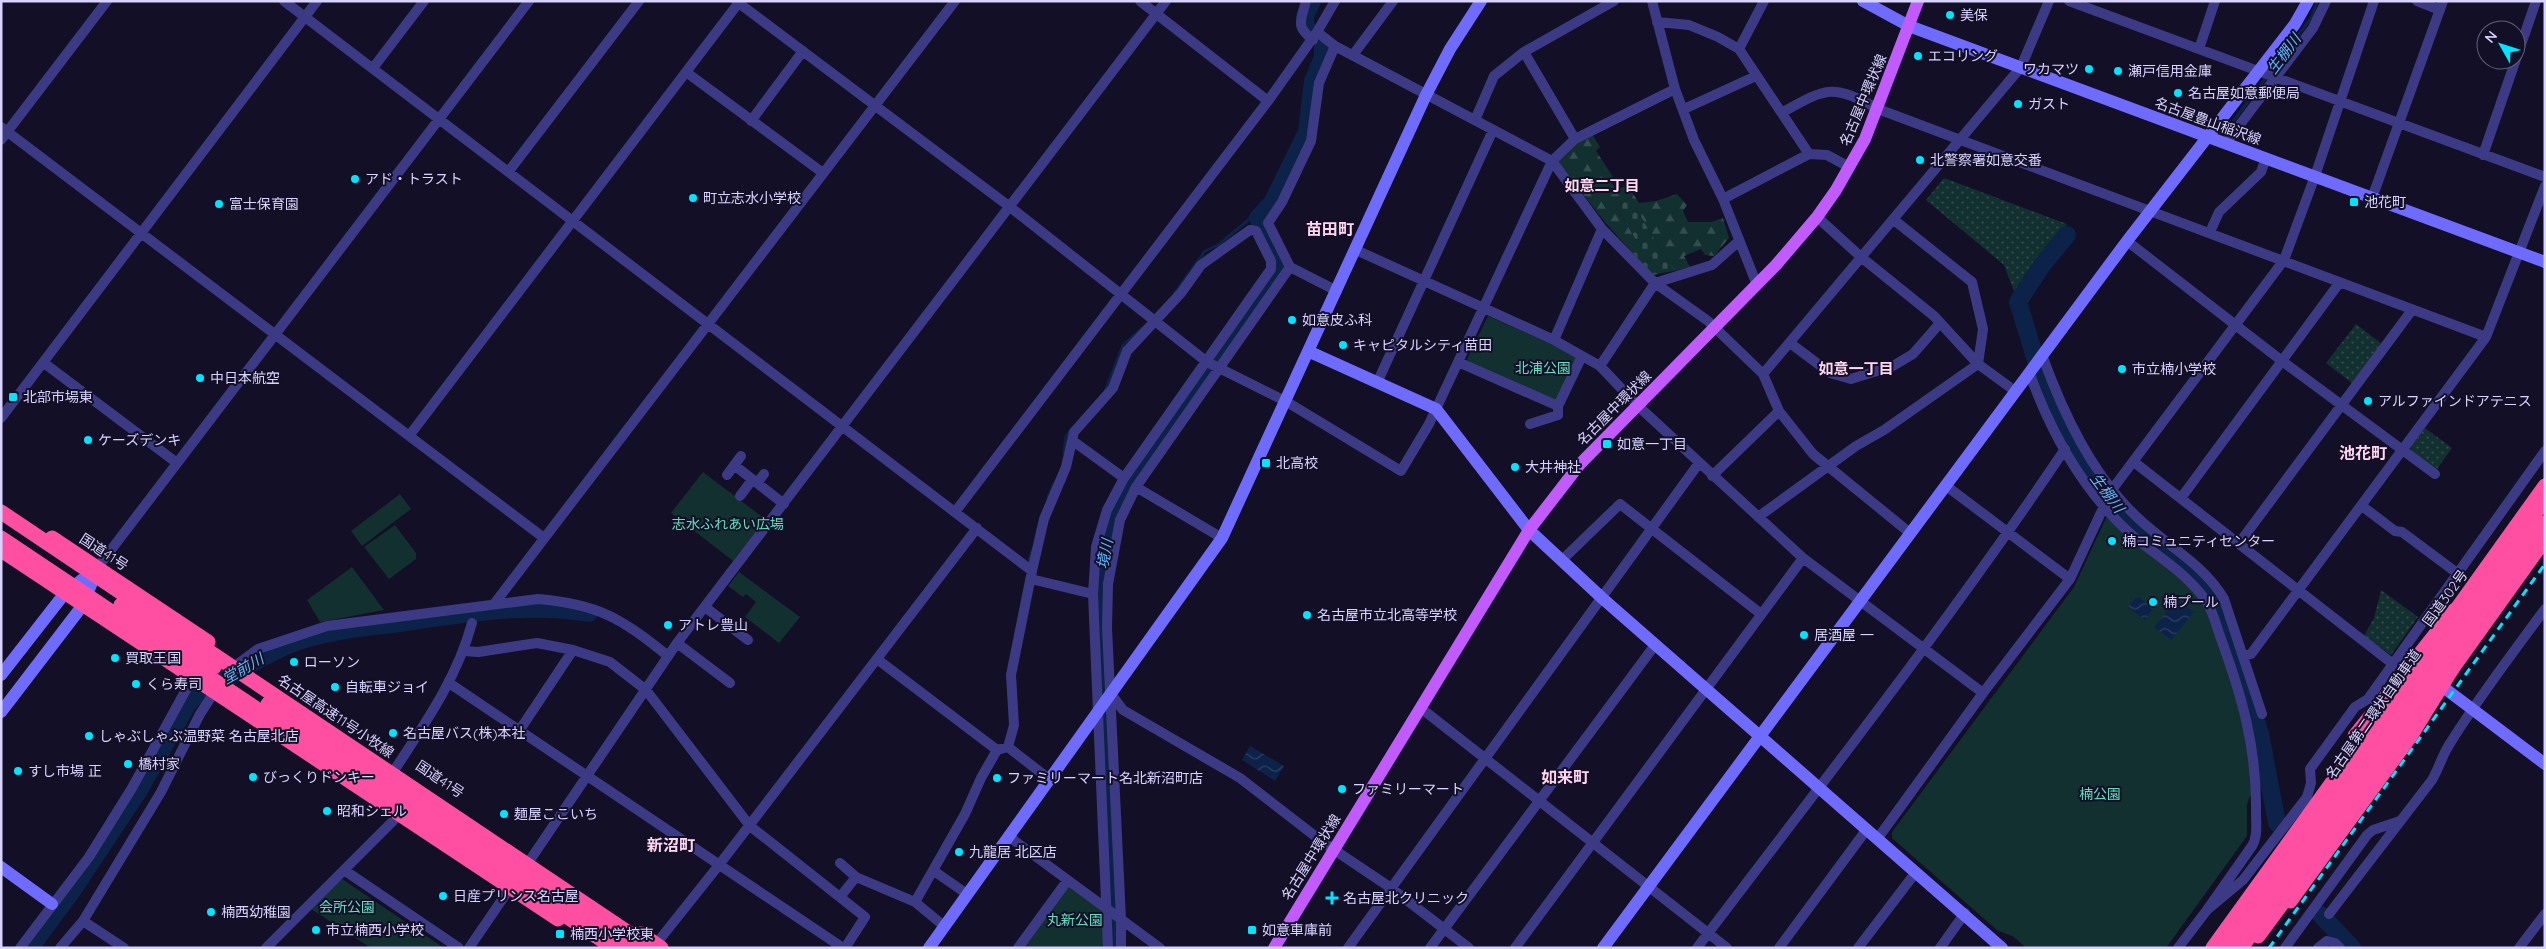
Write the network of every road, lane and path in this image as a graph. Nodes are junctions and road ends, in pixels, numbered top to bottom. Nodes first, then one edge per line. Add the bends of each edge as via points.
1 (107, 1) edge
2 (284, 1) edge
3 (317, 1) edge
4 (424, 1) edge
5 (528, 1) edge
6 (640, 1) edge
7 (954, 1) edge
8 (1140, 1) edge
9 (1166, 1) edge
10 (1306, 1) edge
11 (1334, 1) edge
12 (1393, 1) edge
13 (1481, 1) edge
14 (1614, 1) edge
15 (1652, 1) edge
16 (1764, 1) edge
17 (1863, 1) edge
18 (1918, 1) edge
19 (2049, 1) edge
20 (2069, 1) edge
21 (2308, 1) edge
22 (2326, 1) edge
23 (2374, 1) edge
24 (2417, 1) edge
25 (738, 2) edge
26 (2212, 2) edge
27 (2539, 5) edge
28 (2441, 6) edge
29 (1156, 14) junction
30 (305, 17) junction
31 (1657, 22) junction
32 (1909, 26) junction
33 (1315, 36) junction
34 (1335, 46) junction
35 (2199, 48) junction
36 (1739, 49) junction
37 (803, 51) junction
38 (1524, 52) junction
39 (1353, 55) junction
40 (2021, 67) junction
41 (373, 68) junction
42 (686, 72) junction
43 (2269, 74) junction
44 (1756, 76) junction
45 (1675, 89) junction
46 (1426, 95) junction
47 (2340, 100) junction
48 (1268, 101) junction
49 (875, 104) junction
50 (1684, 109) junction
51 (1878, 109) junction
52 (1782, 112) junction
53 (439, 118) junction
54 (1475, 120) junction
55 (751, 121) junction
56 (2399, 123) junction
57 (1493, 130) junction
58 (3, 133) edge
59 (1961, 139) junction
60 (1575, 140) junction
61 (2218, 140) junction
62 (1809, 154) junction
63 (2483, 155) junction
64 (2266, 158) junction
65 (1552, 162) junction
66 (1849, 167) junction
67 (509, 171) junction
68 (823, 173) junction
69 (2315, 176) junction
70 (2545, 177) edge
71 (2545, 186) edge
72 (2372, 198) junction
73 (1723, 199) junction
74 (1010, 207) junction
75 (2150, 210) junction
76 (1817, 217) junction
77 (1894, 220) junction
78 (572, 221) junction
79 (1602, 229) junction
80 (142, 232) junction
81 (2210, 232) junction
82 (1739, 241) junction
83 (2127, 241) junction
84 (1356, 250) junction
85 (2519, 252) junction
86 (1861, 257) junction
87 (2284, 260) junction
88 (2545, 262) edge
89 (1290, 268) junction
90 (1424, 281) junction
91 (2340, 282) junction
92 (1655, 284) junction
93 (1757, 285) junction
94 (1337, 291) junction
95 (1120, 293) junction
96 (1482, 308) junction
97 (2412, 310) junction
98 (1156, 320) junction
99 (708, 323) junction
100 (1940, 323) junction
101 (2237, 324) junction
102 (1716, 327) junction
103 (276, 334) junction
104 (2486, 336) junction
105 (1554, 340) junction
106 (1790, 343) junction
107 (1310, 352) junction
108 (2042, 355) junction
109 (1582, 356) junction
110 (2282, 361) junction
111 (1458, 362) junction
112 (44, 363) junction
113 (1978, 364) junction
114 (1212, 365) junction
115 (1600, 366) junction
116 (2028, 372) junction
117 (1763, 374) junction
118 (1377, 383) junction
119 (2015, 391) junction
120 (1287, 402) junction
121 (1637, 405) junction
122 (2342, 405) junction
123 (1558, 406) junction
124 (1436, 409) junction
125 (1779, 411) junction
126 (1, 418) edge
127 (1530, 424) dead end
128 (844, 427) junction
129 (409, 436) junction
130 (1073, 441) junction
131 (2065, 449) junction
132 (2403, 451) junction
133 (2545, 451) edge
134 (741, 456) dead end
135 (2134, 462) junction
136 (177, 463) junction
137 (1699, 463) junction
138 (734, 465) junction
139 (1828, 468) junction
140 (727, 474) dead end
141 (764, 474) dead end
142 (2435, 474) dead end
143 (1712, 476) junction
144 (1124, 478) junction
145 (754, 481) junction
146 (1945, 486) junction
147 (2545, 486) edge
148 (1136, 487) junction
149 (2112, 491) junction
150 (740, 496) dead end
151 (2181, 498) junction
152 (2545, 499) edge
153 (1, 504) edge
154 (784, 504) junction
155 (2362, 506) junction
156 (2103, 507) junction
157 (1, 512) edge
158 (956, 512) junction
159 (1758, 517) junction
160 (2545, 523) edge
161 (1, 524) edge
162 (977, 528) junction
163 (1652, 528) junction
164 (1529, 530) junction
165 (1910, 533) junction
166 (2008, 533) junction
167 (1, 538) edge
168 (544, 538) junction
169 (1222, 538) junction
170 (2545, 539) edge
171 (2524, 540) junction
172 (2240, 542) junction
173 (1, 550) edge
174 (1803, 558) junction
175 (1562, 560) junction
176 (98, 567) junction
177 (2457, 574) junction
178 (1031, 575) junction
179 (2070, 579) junction
180 (2298, 590) junction
181 (65, 592) junction
182 (1093, 594) junction
183 (1602, 598) junction
184 (1859, 601) junction
185 (494, 604) junction
186 (83, 605) junction
187 (705, 607) junction
188 (2432, 609) junction
189 (2545, 609) edge
190 (1761, 614) junction
191 (472, 623) dead end
192 (2436, 638) junction
193 (748, 640) dead end
194 (678, 643) junction
195 (1655, 645) junction
196 (1924, 649) junction
197 (464, 650) junction
198 (573, 650) junction
199 (668, 656) junction
200 (2243, 656) junction
201 (878, 659) junction
202 (239, 663) junction
203 (2393, 664) junction
204 (2416, 667) junction
205 (1, 675) edge
206 (449, 683) junction
207 (730, 683) dead end
208 (205, 684) junction
209 (2440, 685) junction
210 (1707, 689) junction
211 (646, 690) junction
212 (1983, 693) junction
213 (1105, 702) junction
214 (1422, 708) junction
215 (2473, 710) junction
216 (1, 712) edge
217 (2262, 714) dead end
218 (519, 731) junction
219 (1761, 736) junction
220 (1008, 748) junction
221 (997, 750) junction
222 (1486, 759) junction
223 (2545, 764) edge
224 (395, 768) junction
225 (586, 777) junction
226 (1049, 779) junction
227 (1818, 786) junction
228 (1540, 801) junction
229 (444, 809) junction
230 (399, 815) junction
231 (2401, 821) junction
232 (750, 826) junction
233 (1867, 829) junction
234 (1008, 836) junction
235 (1878, 838) junction
236 (1593, 843) junction
237 (1334, 848) junction
238 (530, 860) junction
239 (840, 863) dead end
240 (719, 866) junction
241 (1, 868) edge
242 (344, 870) junction
243 (934, 871) junction
244 (1916, 872) junction
245 (856, 877) junction
246 (1067, 881) junction
247 (1649, 886) junction
248 (510, 888) junction
249 (1391, 888) junction
250 (967, 894) junction
251 (840, 897) junction
252 (916, 902) junction
253 (52, 904) junction
254 (1105, 906) junction
255 (2207, 910) junction
256 (1965, 913) junction
257 (2329, 914) dead end
258 (2545, 914) edge
259 (1121, 918) junction
260 (82, 920) junction
261 (944, 926) junction
262 (1444, 929) junction
263 (1708, 933) junction
264 (1106, 945) edge
265 (1998, 945) edge
266 (2337, 945) edge
267 (656, 947) edge
268 (20, 948) edge
269 (60, 948) edge
270 (124, 948) edge
271 (266, 948) edge
272 (459, 948) edge
273 (468, 948) edge
274 (602, 948) edge
275 (614, 948) edge
276 (631, 948) edge
277 (844, 948) edge
278 (929, 948) edge
279 (1018, 948) edge
280 (1121, 948) edge
281 (1160, 948) edge
282 (1274, 948) edge
283 (1348, 948) edge
284 (1430, 948) edge
285 (1469, 948) edge
286 (1515, 948) edge
287 (1603, 948) edge
288 (1697, 948) edge
289 (1727, 948) edge
290 (1779, 948) edge
291 (1858, 948) edge
292 (1940, 948) edge
293 (2012, 948) edge
294 (2178, 948) edge
295 (2208, 948) edge
296 (2213, 948) edge
297 (2226, 948) edge
298 (2241, 948) edge
299 (2250, 948) edge
300 (2256, 948) edge
301 (2285, 948) edge
302 (2318, 948) edge
303 (2519, 948) edge

1 - 58 street
2 - 30 street
3 - 30 street
4 - 41 street
5 - 53 street
6 - 67 street
7 - 49 street
8 - 29 street
9 - 29 street
10 - 33 street via 1300,25 1303,32
11 - 33 street
12 - 39 street
13 - 46 street via 1450,49
14 - 38 street
15 - 31 street
16 - 36 street
17 - 32 street, 名古屋豊山稲沢線
18 - 32 main road, 名古屋中環状線
19 - 40 street
20 - 35 street
21 - 43 street
22 - 43 street via 2313,28
23 - 47 street
24 - 28 street
25 - 37 street
25 - 42 street
26 - 35 street
27 - 63 street
28 - 56 street
29 - 48 street
29 - 74 street
30 - 41 street
30 - 80 street
31 - 36 street via 1689,25 1718,36
31 - 45 street
32 - 40 street, 名古屋豊山稲沢線
32 - 51 main road, 名古屋中環状線
33 - 34 street
33 - 48 street
34 - 39 street
34 - 89 street via 1319,83 1311,141 1282,202 1268,223
35 - 43 street
36 - 44 street
37 - 49 street
37 - 55 street
38 - 54 street via 1494,76
38 - 60 street
39 - 46 street
40 - 59 street
40 - 61 street, 名古屋豊山稲沢線
41 - 53 street
42 - 55 street
42 - 78 street
43 - 47 street
43 - 61 street
43 - 61 street
44 - 50 street
44 - 52 street
45 - 50 street
45 - 60 street
46 - 54 street
46 - 84 street
47 - 56 street
47 - 69 street
48 - 95 street
49 - 68 street
49 - 74 street
50 - 73 street via 1694,140
51 - 52 street via 1840,91 1828,91
51 - 59 street
51 - 66 main road, 名古屋中環状線
52 - 62 street
53 - 67 street
53 - 103 street
54 - 57 street
55 - 68 street
56 - 63 street
56 - 72 street
57 - 65 street
57 - 90 street
58 - 80 street
59 - 75 street
59 - 77 street
60 - 65 street
61 - 64 street, 名古屋豊山稲沢線
61 - 75 street
62 - 66 street via 1827,155
62 - 73 street
63 - 70 street
64 - 69 street, 名古屋豊山稲沢線
64 - 81 street via 2261,172 2219,212
65 - 79 street
65 - 96 street
66 - 76 main road, 名古屋中環状線
67 - 78 street
68 - 99 street
69 - 72 street, 名古屋豊山稲沢線
69 - 87 street
71 - 85 street
72 - 85 street, 名古屋豊山稲沢線
73 - 82 street
74 - 95 street
74 - 128 street
75 - 81 street
75 - 83 street
76 - 86 street
76 - 93 main road, 名古屋中環状線
77 - 86 street
77 - 113 street via 1972,282 1982,329
78 - 99 street
78 - 129 street
79 - 92 street
79 - 105 street
80 - 103 street
80 - 112 street
81 - 87 street
82 - 92 street via 1712,265
82 - 93 street
83 - 101 street
83 - 108 street
84 - 90 street
84 - 94 street
85 - 88 street, 名古屋豊山稲沢線
85 - 104 street
86 - 100 street
86 - 106 street
87 - 91 street
87 - 101 street
89 - 94 street
89 - 114 street
90 - 96 street
90 - 118 street
91 - 97 street
91 - 110 street
92 - 102 street
92 - 115 street
93 - 102 main road, 名古屋中環状線
94 - 107 street
95 - 98 street
95 - 158 street
96 - 105 street
96 - 111 street
97 - 104 street
97 - 122 street
98 - 114 street
98 - 114 street via 1201,265 1250,230 1256,231 1271,261 1271,269
98 - 130 street via 1126,351 1113,388 1074,432
99 - 128 street
99 - 168 street
100 - 106 street via 1914,354 1893,366 1851,379 1830,373
100 - 113 street
101 - 110 street
101 - 135 street
102 - 117 street
102 - 121 main road, 名古屋中環状線
103 - 129 street
103 - 136 street
104 - 132 street
105 - 109 street
106 - 117 street
107 - 118 street
107 - 120 street
108 - 116 street
108 - 149 street via 2057,397
109 - 115 street
109 - 123 street
110 - 122 street
110 - 151 street
111 - 123 street
111 - 124 street
112 - 126 street
112 - 136 street
113 - 119 street
113 - 139 street
114 - 120 street
114 - 144 street
114 - 148 street
115 - 121 street
116 - 119 street
116 - 131 street
117 - 125 street
118 - 124 street
119 - 146 street
120 - 124 street via 1401,471
120 - 169 street
121 - 137 street
121 - 164 main road, 名古屋中環状線 via 1580,464
122 - 132 street
122 - 172 street
123 - 127 street via 1558,415
124 - 164 street
125 - 139 street
125 - 143 street
128 - 154 street
128 - 158 street
129 - 168 street
130 - 144 street
130 - 178 street via 1044,519
131 - 156 street
131 - 166 street
132 - 142 street
132 - 155 street
133 - 177 street
134 - 138 street
135 - 149 street
135 - 151 street
136 - 176 street
137 - 143 street
137 - 163 street
138 - 140 street
138 - 145 street
139 - 159 street
139 - 165 street
141 - 145 street
143 - 159 street
144 - 182 street via 1107,510 1096,547
145 - 150 street
145 - 154 street
146 - 165 street
146 - 166 street
147 - 192 highway, 国道302号
148 - 169 street
148 - 213 street via 1120,520 1108,584
149 - 156 street
149 - 200 street via 2217,588
151 - 172 street
152 - 171 highway, 名古屋第二環状自動車道, bridge
153 - 176 highway, 国道41号
154 - 187 street
155 - 177 street
155 - 180 street
156 - 179 street
156 - 255 street via 2194,585 2208,603 2245,708 2256,795 2256,836
157 - 229 highway, 名古屋高速11号小牧線, bridge
158 - 162 street
159 - 174 street
160 - 171 highway, 名古屋第二環状自動車道, bridge
161 - 229 highway, bridge via 268,704 431,809
162 - 178 street
162 - 201 street
163 - 175 street via 1620,504
163 - 183 street
163 - 190 street
164 - 175 street
164 - 214 main road, 名古屋中環状線
165 - 184 street
166 - 179 street
166 - 196 street
167 - 275 highway, bridge
168 - 185 street
169 - 213 street
170 - 209 highway
171 - 295 highway, bridge via 2437,631 2355,736
171 - 297 highway, 名古屋第二環状自動車道, bridge
171 - 298 highway, 名古屋第二環状自動車道, bridge
171 - 300 highway, bridge via 2411,735
172 - 180 street
173 - 181 highway
174 - 184 street
174 - 190 street
175 - 183 street
176 - 181 street
176 - 186 street
176 - 202 highway, 国道41号
177 - 188 street
178 - 182 street
178 - 220 street via 1011,675 1014,724
179 - 212 street
180 - 200 street via 2251,654
180 - 203 street
181 - 186 highway
181 - 205 street
182 - 213 street
183 - 195 street
183 - 222 street
184 - 196 street
184 - 219 street
185 - 199 street via 538,599 578,604 628,624
185 - 202 street via 327,626 258,648
186 - 208 highway
186 - 216 street
187 - 193 street
187 - 194 street
188 - 192 street
188 - 203 street
189 - 215 street
190 - 210 street
191 - 197 street
192 - 204 highway, 国道302号
194 - 199 street
194 - 207 street
195 - 210 street
195 - 228 street
196 - 212 street
196 - 227 street
197 - 198 street via 478,652 537,643
197 - 206 street
198 - 211 street via 610,662
198 - 218 street
199 - 211 street
200 - 217 street
201 - 221 street
201 - 232 street
202 - 224 highway, 国道41号
203 - 255 street via 2368,700 2355,707 2310,769 2310,790 2270,847 2243,880
204 - 209 street
204 - 296 highway, 国道302号
206 - 218 street
206 - 224 street
208 - 230 highway
208 - 253 street via 132,788 89,857
208 - 260 street via 200,714 161,792
208 - 276 highway, bridge via 416,819 430,816
209 - 215 street
209 - 299 highway
210 - 219 street
210 - 236 street
211 - 225 street
211 - 232 street
212 - 235 street
213 - 226 street
213 - 237 street via 1240,778
213 - 254 street
213 - 259 street
214 - 222 street
214 - 237 main road, 名古屋中環状線
215 - 223 street
215 - 231 street via 2448,746 2436,773
218 - 225 street
219 - 227 street
219 - 247 street
220 - 221 street
220 - 226 street
221 - 243 street
222 - 228 street
222 - 249 street
224 - 238 highway, 国道41号
225 - 238 street
225 - 240 street
226 - 234 street
227 - 233 street
227 - 263 street
228 - 236 street
228 - 262 street
229 - 267 highway, 名古屋高速11号小牧線, bridge
230 - 242 street
230 - 248 highway
231 - 257 street
231 - 301 street via 2370,832
232 - 240 street
232 - 251 street
233 - 235 street
233 - 290 street
234 - 246 street
234 - 250 street
235 - 244 street
236 - 247 street
236 - 286 street
237 - 249 street
237 - 282 main road, 名古屋中環状線
238 - 267 highway, 国道41号
239 - 245 street
240 - 267 street
240 - 277 street
241 - 253 street
242 - 271 street
242 - 272 street
243 - 250 street
243 - 252 street
244 - 256 street
244 - 291 street
245 - 251 street
245 - 252 street
246 - 254 street
246 - 279 street
247 - 263 street
247 - 287 street
248 - 273 street
248 - 274 highway
249 - 262 street
249 - 283 street
250 - 261 street
251 - 277 street via 866,917
252 - 261 street
253 - 268 street
254 - 259 street
254 - 264 street
255 - 294 street
256 - 265 street
256 - 292 street
258 - 303 street
259 - 280 street
259 - 281 street
260 - 269 street
260 - 270 street
261 - 278 street
262 - 284 street
262 - 285 street
263 - 288 street
263 - 289 street
265 - 293 street
266 - 302 street via 2327,941

